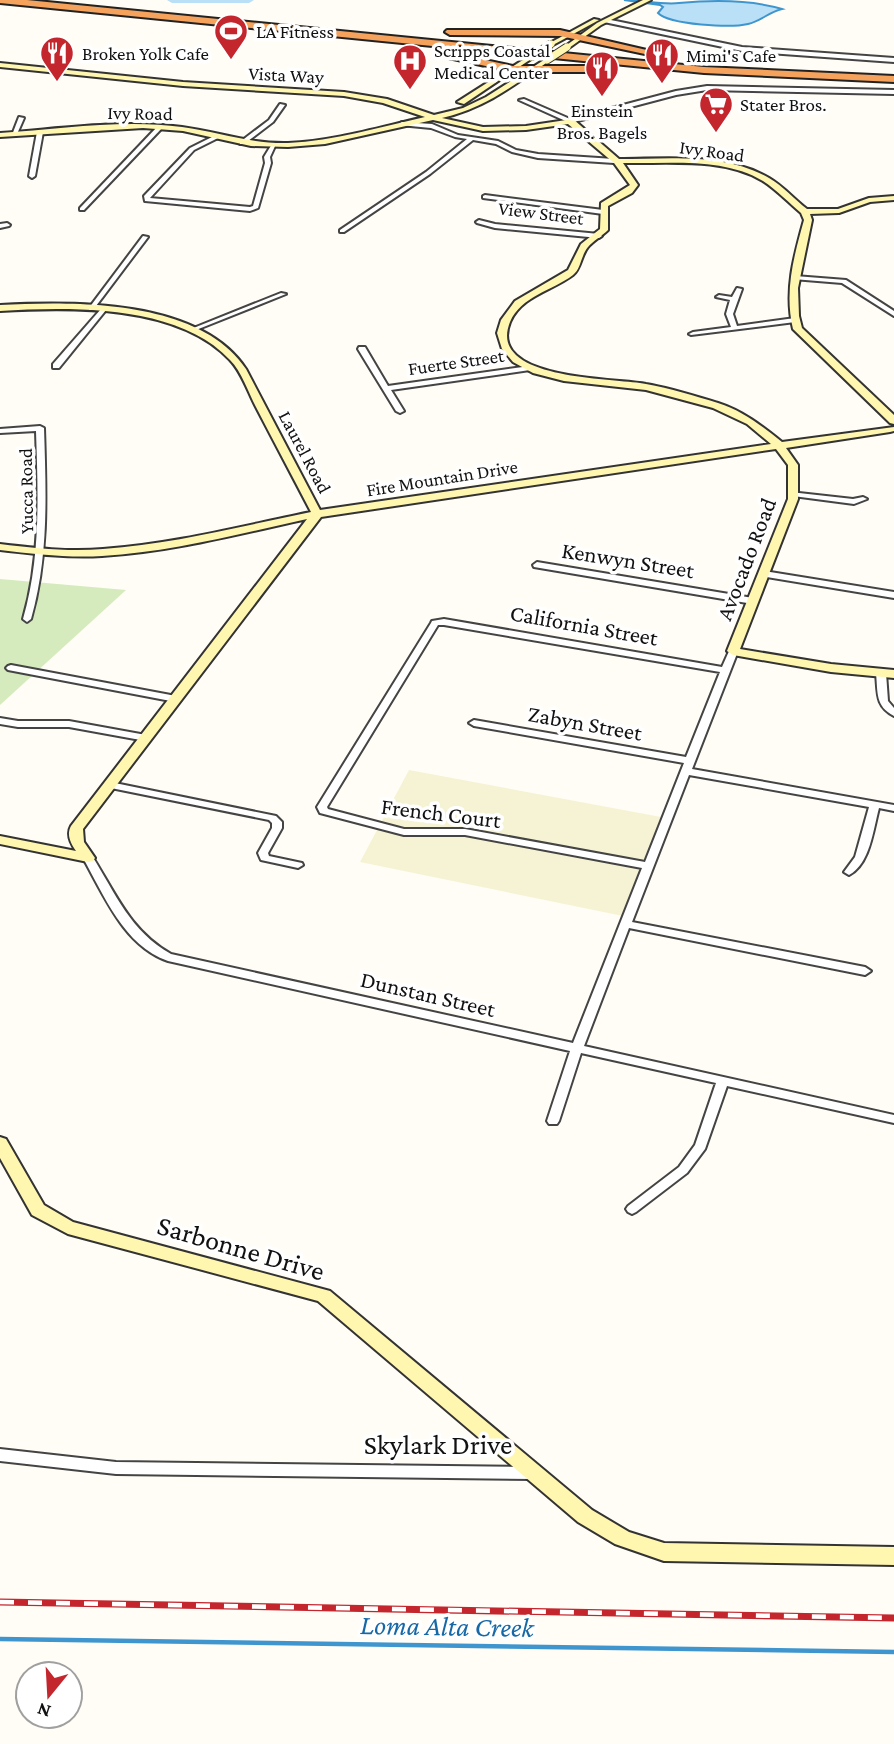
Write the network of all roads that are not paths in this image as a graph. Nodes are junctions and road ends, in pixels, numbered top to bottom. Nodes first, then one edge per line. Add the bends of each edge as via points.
1 (0, 0) edge
2 (49, 0) edge
3 (648, 0) edge
4 (635, 6) junction
5 (198, 17) junction
6 (606, 21) junction
7 (423, 31) dead end
8 (435, 32) dead end
9 (568, 34) junction
10 (583, 37) junction
11 (894, 60) edge
12 (0, 65) edge
13 (513, 69) junction
14 (532, 69) junction
15 (872, 73) junction
16 (894, 76) edge
17 (829, 78) junction
18 (894, 92) edge
19 (522, 100) dead end
20 (282, 105) dead end
21 (432, 117) junction
22 (21, 118) dead end
23 (443, 120) junction
24 (570, 121) junction
25 (402, 124) junction
26 (160, 127) junction
27 (544, 130) junction
28 (40, 132) junction
29 (585, 133) junction
30 (14, 134) junction
31 (0, 135) edge
32 (216, 137) junction
33 (471, 139) junction
34 (242, 143) junction
35 (274, 145) junction
36 (614, 161) junction
37 (32, 176) dead end
38 (485, 197) dead end
39 (894, 198) edge
40 (82, 209) dead end
41 (603, 212) junction
42 (805, 212) junction
43 (479, 222) dead end
44 (342, 231) dead end
45 (599, 236) junction
46 (145, 237) dead end
47 (795, 278) junction
48 (739, 289) dead end
49 (282, 294) dead end
50 (719, 298) dead end
51 (734, 299) junction
52 (0, 308) edge
53 (90, 309) junction
54 (103, 310) junction
55 (894, 314) edge
56 (795, 320) junction
57 (736, 328) junction
58 (194, 329) junction
59 (693, 334) dead end
60 (362, 349) dead end
61 (56, 366) dead end
62 (530, 368) junction
63 (387, 388) junction
64 (400, 411) dead end
65 (893, 426) edge
66 (0, 431) edge
67 (778, 444) junction
68 (793, 494) junction
69 (863, 499) dead end
70 (317, 514) junction
71 (0, 547) edge
72 (42, 552) junction
73 (537, 565) dead end
74 (764, 574) junction
75 (894, 596) edge
76 (753, 601) junction
77 (27, 619) dead end
78 (435, 623) joint
79 (733, 651) junction
80 (11, 668) dead end
81 (726, 670) junction
82 (888, 673) edge
83 (176, 699) junction
84 (894, 713) edge
85 (0, 720) edge
86 (474, 723) dead end
87 (146, 738) junction
88 (688, 766) junction
89 (110, 785) junction
90 (875, 805) junction
91 (894, 808) edge
92 (0, 840) edge
93 (88, 858) junction
94 (298, 865) dead end
95 (648, 866) junction
96 (849, 872) dead end
97 (625, 924) junction
98 (865, 971) dead end
99 (577, 1048) junction
100 (723, 1080) junction
101 (894, 1119) edge
102 (554, 1121) dead end
103 (0, 1143) edge
104 (632, 1209) dead end
105 (0, 1455) edge
106 (535, 1473) junction
107 (894, 1556) edge

1 - 5 highway
2 - 5 highway
3 - 4 main road
4 - 6 main road
4 - 9 main road
5 - 7 highway
5 - 13 highway via 405,47
5 - 15 highway via 706,65
5 - 17 highway via 691,69
6 - 10 main road
6 - 11 street via 742,50
8 - 9 highway
9 - 10 highway
9 - 13 main road, bridge
10 - 14 main road, bridge
10 - 15 highway via 692,58
12 - 21 main road, Vista Way via 155,82 344,94
13 - 14 highway
13 - 21 main road
14 - 17 highway
14 - 21 main road via 480,103
15 - 16 highway
16 - 17 highway
18 - 24 street, Vista Way via 707,88
19 - 24 street
20 - 34 street via 271,121
21 - 23 main road, Vista Way
21 - 25 main road, Ivy Road
22 - 30 street
23 - 24 main road, Vista Way via 492,130
23 - 27 main road, Vista Way via 489,132
24 - 27 main road, Vista Way
24 - 29 main road
25 - 33 street, Ivy Road via 432,126
25 - 35 main road, Ivy Road via 325,142
26 - 28 main road, Ivy Road
26 - 32 main road, Ivy Road
26 - 40 street
27 - 29 main road
28 - 30 main road, Ivy Road
28 - 37 street
29 - 36 main road
30 - 31 main road, Ivy Road
32 - 34 main road, Ivy Road
32 - 35 street via 192,149 147,200 254,208
33 - 36 street, Ivy Road via 551,158
33 - 44 street
34 - 35 main road, Ivy Road
36 - 41 main road via 634,185 607,203
36 - 42 main road, Ivy Road via 706,162 745,171 768,180
38 - 41 street
39 - 42 main road via 869,200 839,211
41 - 45 main road via 604,230
42 - 47 main road via 808,220
43 - 45 street, View Street
45 - 62 main road, Avocado Road via 584,246 572,272 518,303 506,320 502,333 505,347
46 - 53 street
47 - 55 street via 844,281
47 - 56 main road
48 - 51 street
49 - 58 street
50 - 51 street
51 - 57 street via 729,321
52 - 53 main road, Laurel Road
53 - 54 main road, Laurel Road
54 - 58 main road, Laurel Road
54 - 61 street
56 - 57 street
56 - 65 main road via 804,337
57 - 59 street
58 - 70 main road, Laurel Road via 234,358
60 - 63 street
62 - 63 street, Fuerte Street
62 - 67 main road, Avocado Road via 564,378 646,387 717,405 751,422
63 - 64 street
65 - 67 main road, Fire Mountain Drive
66 - 72 street, Yucca Road via 40,428
67 - 68 main road, Avocado Road via 793,465
67 - 70 main road, Fire Mountain Drive
68 - 69 street via 854,502
68 - 74 main road, Avocado Road
70 - 72 main road, Fire Mountain Drive via 159,547
70 - 83 main road, Laurel Road
71 - 72 main road, Fire Mountain Drive
72 - 77 street
73 - 76 street, Kenwyn Street
74 - 75 street
74 - 76 main road, Avocado Road
76 - 79 main road, Avocado Road
78 - 81 street, California Street
78 - 95 street, French Court via 322,807 324,811 404,832 465,832
79 - 81 street, Avocado Road
79 - 82 main road
80 - 83 street
81 - 88 street, Avocado Road
82 - 84 street via 883,702
83 - 87 main road, Laurel Road
85 - 87 street via 69,724
86 - 88 street, Zabyn Street
87 - 89 main road, Laurel Road
88 - 90 street, Zabyn Street
88 - 95 street, Avocado Road
89 - 93 main road, Laurel Road via 76,829 77,842
89 - 94 street via 272,818 277,828 263,853 265,858
90 - 91 street, Zabyn Street
90 - 96 street via 860,858
92 - 93 main road
93 - 99 street, Dunstan Street via 131,930 150,949 168,957
95 - 97 street, Avocado Road
97 - 98 street
97 - 99 street, Avocado Road
99 - 100 street, Dunstan Street
99 - 102 street, Avocado Road
100 - 101 street, Dunstan Street
100 - 104 street via 701,1146 683,1170
103 - 106 main road, Sarbonne Drive via 38,1210 68,1227 324,1296
105 - 106 street, Skylark Drive via 116,1468
106 - 107 main road, Skylark Drive via 602,1528 641,1547 664,1552

